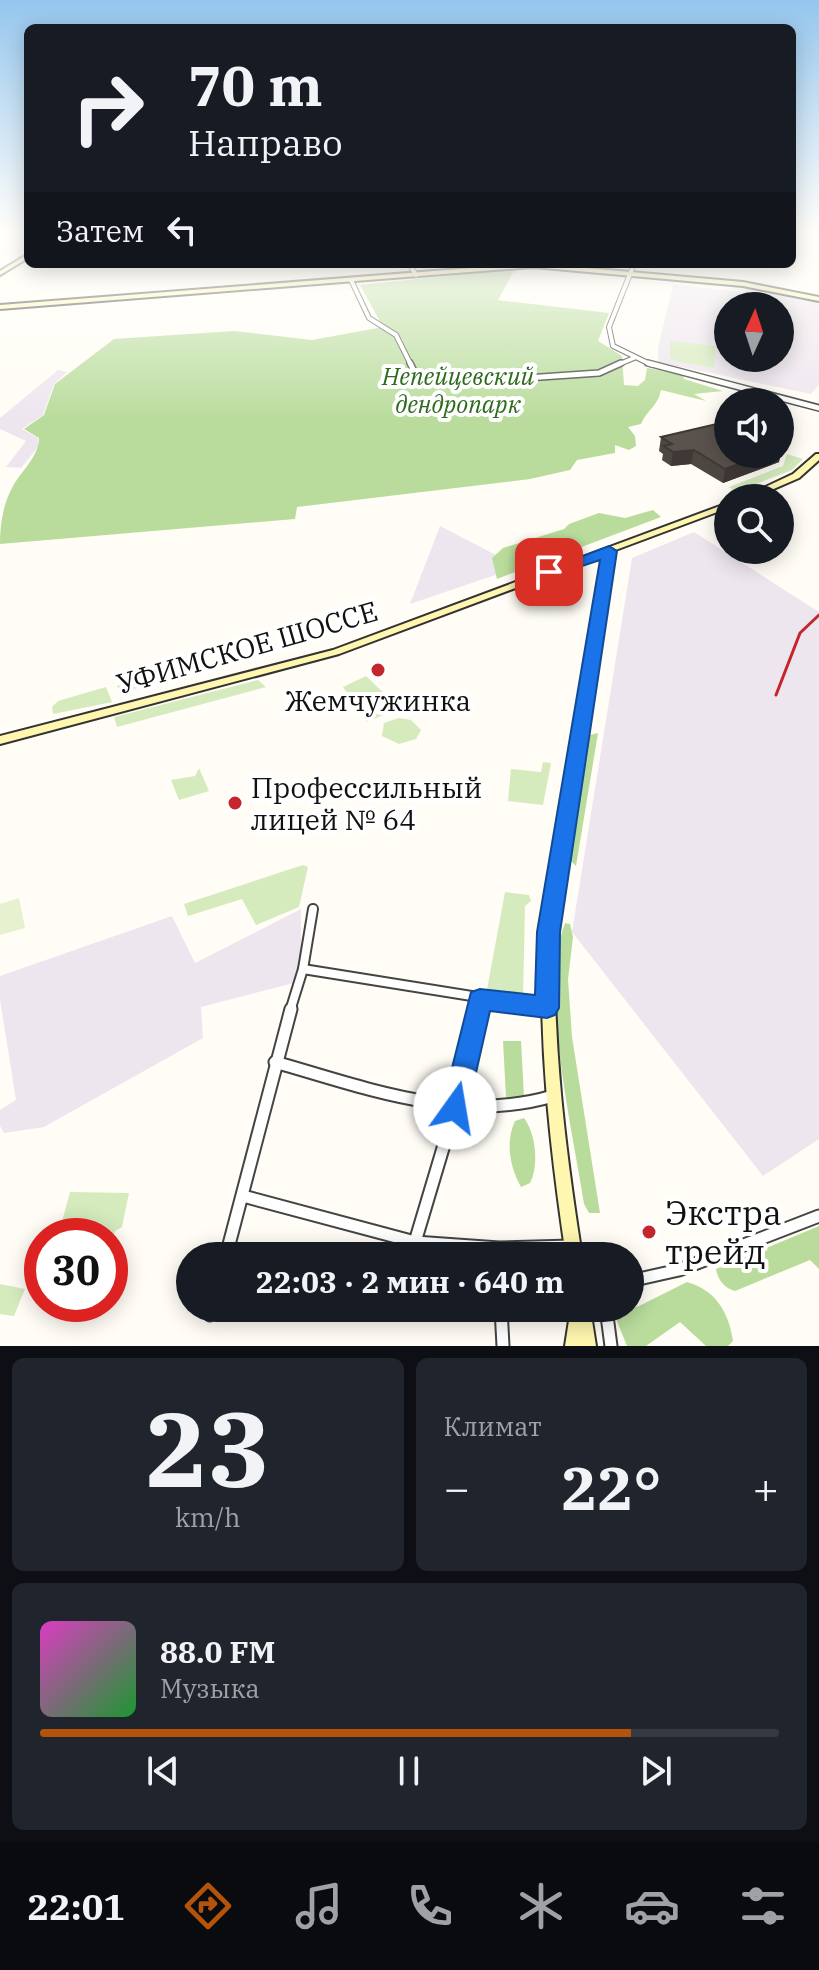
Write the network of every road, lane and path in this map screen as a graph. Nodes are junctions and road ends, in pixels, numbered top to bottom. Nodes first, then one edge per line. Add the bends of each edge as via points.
1 (158, 295) edge
2 (358, 295) edge
3 (621, 295) edge
4 (798, 295) edge
5 (819, 299) edge
6 (0, 307) edge
7 (634, 358) junction
8 (413, 369) dead end
9 (441, 384) dead end
10 (819, 408) edge
11 (818, 457) edge
12 (778, 484) edge
13 (714, 510) edge
14 (609, 551) junction
15 (0, 740) edge
16 (313, 909) dead end
17 (303, 969) junction
18 (480, 999) junction
19 (547, 1008) junction
20 (275, 1062) junction
21 (553, 1096) junction
22 (455, 1108) junction
23 (243, 1196) junction
24 (819, 1216) edge
25 (230, 1242) edge
26 (415, 1242) joint
27 (572, 1242) edge
28 (644, 1278) edge
29 (502, 1322) edge
30 (578, 1322) edge
31 (583, 1322) edge
32 (608, 1322) edge
33 (503, 1346) edge
34 (574, 1346) edge
35 (587, 1346) edge
36 (611, 1346) edge

1 - 6 main road
2 - 8 street via 369,318 396,335
3 - 7 street via 609,337 613,346
4 - 5 main road
7 - 9 street via 599,373
7 - 10 street
11 - 12 main road
13 - 14 main road, УФИМСКОЕ ШОССЕ
14 - 15 main road, УФИМСКОЕ ШОССЕ via 336,652
14 - 19 main road via 549,932
16 - 17 street
17 - 18 street
17 - 20 street
18 - 19 street
18 - 22 street
19 - 21 main road
20 - 22 street
20 - 23 street
21 - 22 street via 528,1107
21 - 27 main road
22 - 26 street
23 - 25 street
23 - 26 street
24 - 28 street via 679,1270
29 - 33 street
30 - 34 main road
31 - 35 main road
32 - 36 street

